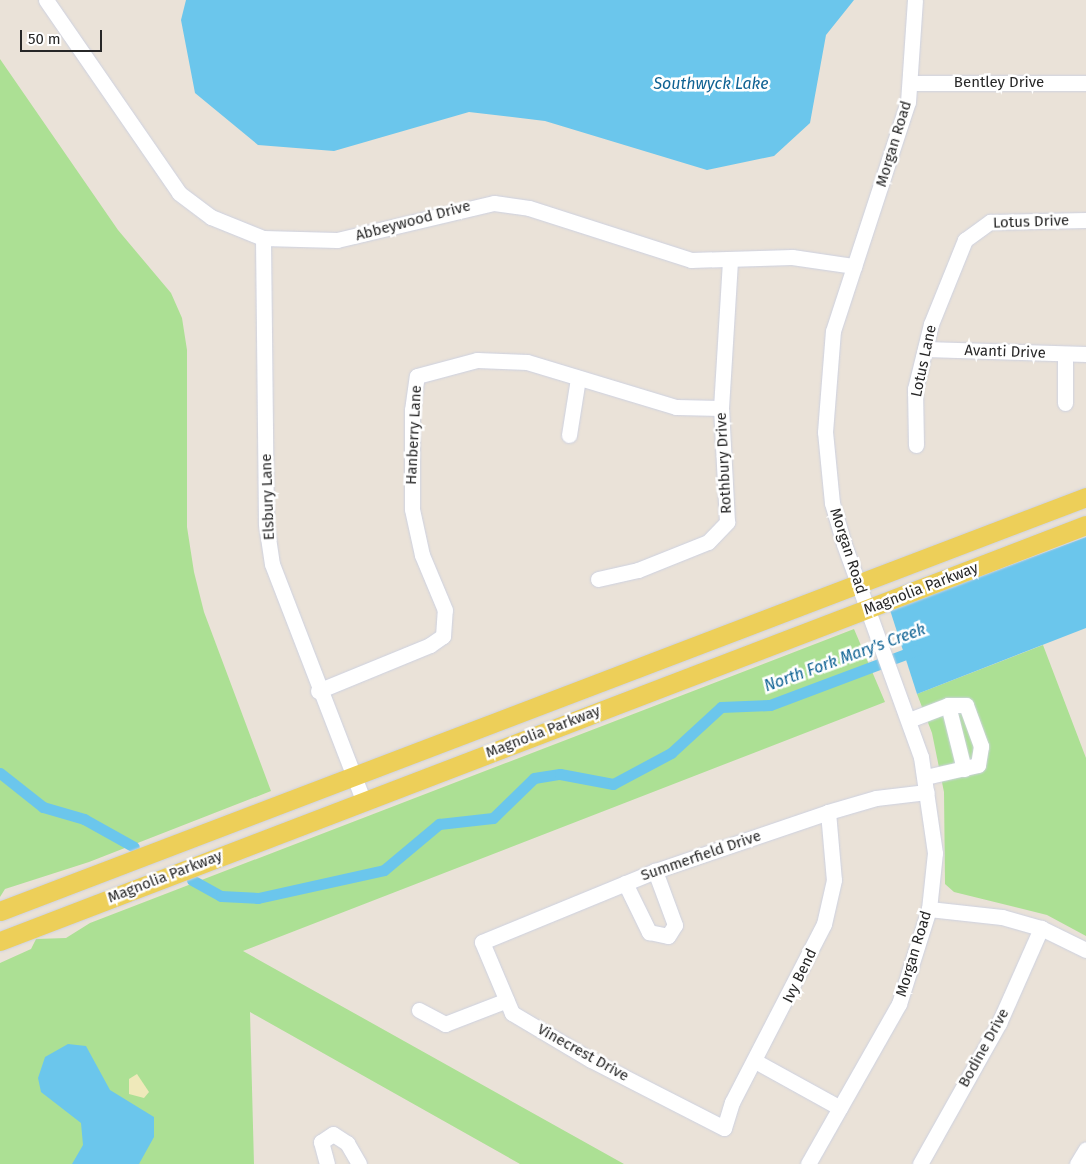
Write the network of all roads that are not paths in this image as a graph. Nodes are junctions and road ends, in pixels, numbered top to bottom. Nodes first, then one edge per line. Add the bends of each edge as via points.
1 (46, 0) edge
2 (915, 0) edge
3 (912, 83) junction
4 (1086, 83) edge
5 (1086, 220) edge
6 (977, 228) joint
7 (263, 238) junction
8 (730, 261) junction
9 (854, 266) junction
10 (925, 349) junction
11 (1065, 354) junction
12 (1086, 354) edge
13 (578, 378) junction
14 (1065, 403) dead end
15 (721, 408) junction
16 (569, 435) dead end
17 (916, 445) dead end
18 (1086, 497) edge
19 (1086, 525) edge
20 (598, 579) dead end
21 (859, 584) junction
22 (867, 609) junction
23 (680, 652) junction
24 (690, 676) junction
25 (318, 691) junction
26 (948, 705) junction
27 (513, 716) junction
28 (910, 720) junction
29 (524, 740) junction
30 (964, 769) junction
31 (353, 777) junction
32 (926, 784) junction
33 (363, 800) junction
34 (828, 812) junction
35 (655, 871) junction
36 (626, 883) junction
37 (929, 909) junction
38 (0, 911) edge
39 (1041, 928) junction
40 (0, 942) edge
41 (482, 942) joint
42 (1086, 950) edge
43 (507, 1000) junction
44 (419, 1010) dead end
45 (755, 1061) junction
46 (840, 1108) junction
47 (724, 1128) joint
48 (1086, 1149) edge
49 (328, 1164) edge
50 (358, 1164) edge
51 (808, 1164) edge
52 (920, 1164) edge
53 (1077, 1164) edge

1 - 7 street, Abbeywood Drive via 180,193 211,217
2 - 3 street, Morgan Road
3 - 4 street, Bentley Drive
3 - 9 street, Morgan Road via 899,136
5 - 6 street, Lotus Drive via 990,222
6 - 10 street, Lotus Lane via 965,240
7 - 8 street, Abbeywood Drive via 337,240 494,203 529,208 682,257
7 - 25 street, Elsbury Lane via 266,524 278,583
8 - 9 street, Abbeywood Drive via 792,257
8 - 15 street, Rothbury Drive
9 - 21 street, Morgan Road via 833,331 825,432 832,503
10 - 11 street, Avanti Drive
10 - 17 street, Lotus Lane via 915,389
11 - 12 street, Avanti Drive
11 - 14 street
13 - 15 street, Hanberry Lane via 676,407
13 - 16 street
13 - 25 street, Hanberry Lane via 556,368 498,360 441,366 417,376 412,410 412,509 422,555 445,610 443,636 430,645
15 - 20 street, Rothbury Drive via 727,522 708,542 638,570
18 - 21 main road, Magnolia Parkway
19 - 22 main road, Magnolia Parkway
21 - 22 street, Morgan Road
21 - 23 main road, Magnolia Parkway
22 - 24 main road, Magnolia Parkway
22 - 28 street, Morgan Road
23 - 24 main road
23 - 27 main road, Magnolia Parkway
24 - 29 main road, Magnolia Parkway
25 - 31 street, Elsbury Lane
26 - 28 street
26 - 30 street
26 - 30 street via 970,707 981,746 982,760
27 - 29 main road
27 - 31 main road, Magnolia Parkway
28 - 32 street, Morgan Road
29 - 33 main road, Magnolia Parkway
30 - 32 street, Summerfield Drive
31 - 33 street, Elsbury Lane
31 - 38 main road, Magnolia Parkway
32 - 34 street, Summerfield Drive
32 - 37 street, Morgan Road via 935,853
33 - 40 main road, Magnolia Parkway
34 - 35 street, Summerfield Drive
34 - 45 street, Ivy Bend via 834,880 824,924
35 - 36 street, Summerfield Drive
35 - 36 street via 675,925 668,936 649,932
36 - 41 street, Summerfield Drive
37 - 39 street via 1002,917
37 - 46 street, Morgan Road via 899,1004
39 - 42 street
39 - 52 street, Bodine Drive via 999,1023
41 - 43 street, Vinecrest Drive
43 - 44 street via 445,1024
43 - 47 street, Vinecrest Drive via 512,1012 591,1060
45 - 46 street
45 - 47 street, Ivy Bend
46 - 51 street, Morgan Road
48 - 53 street
49 - 50 street via 321,1142 333,1134 347,1143

